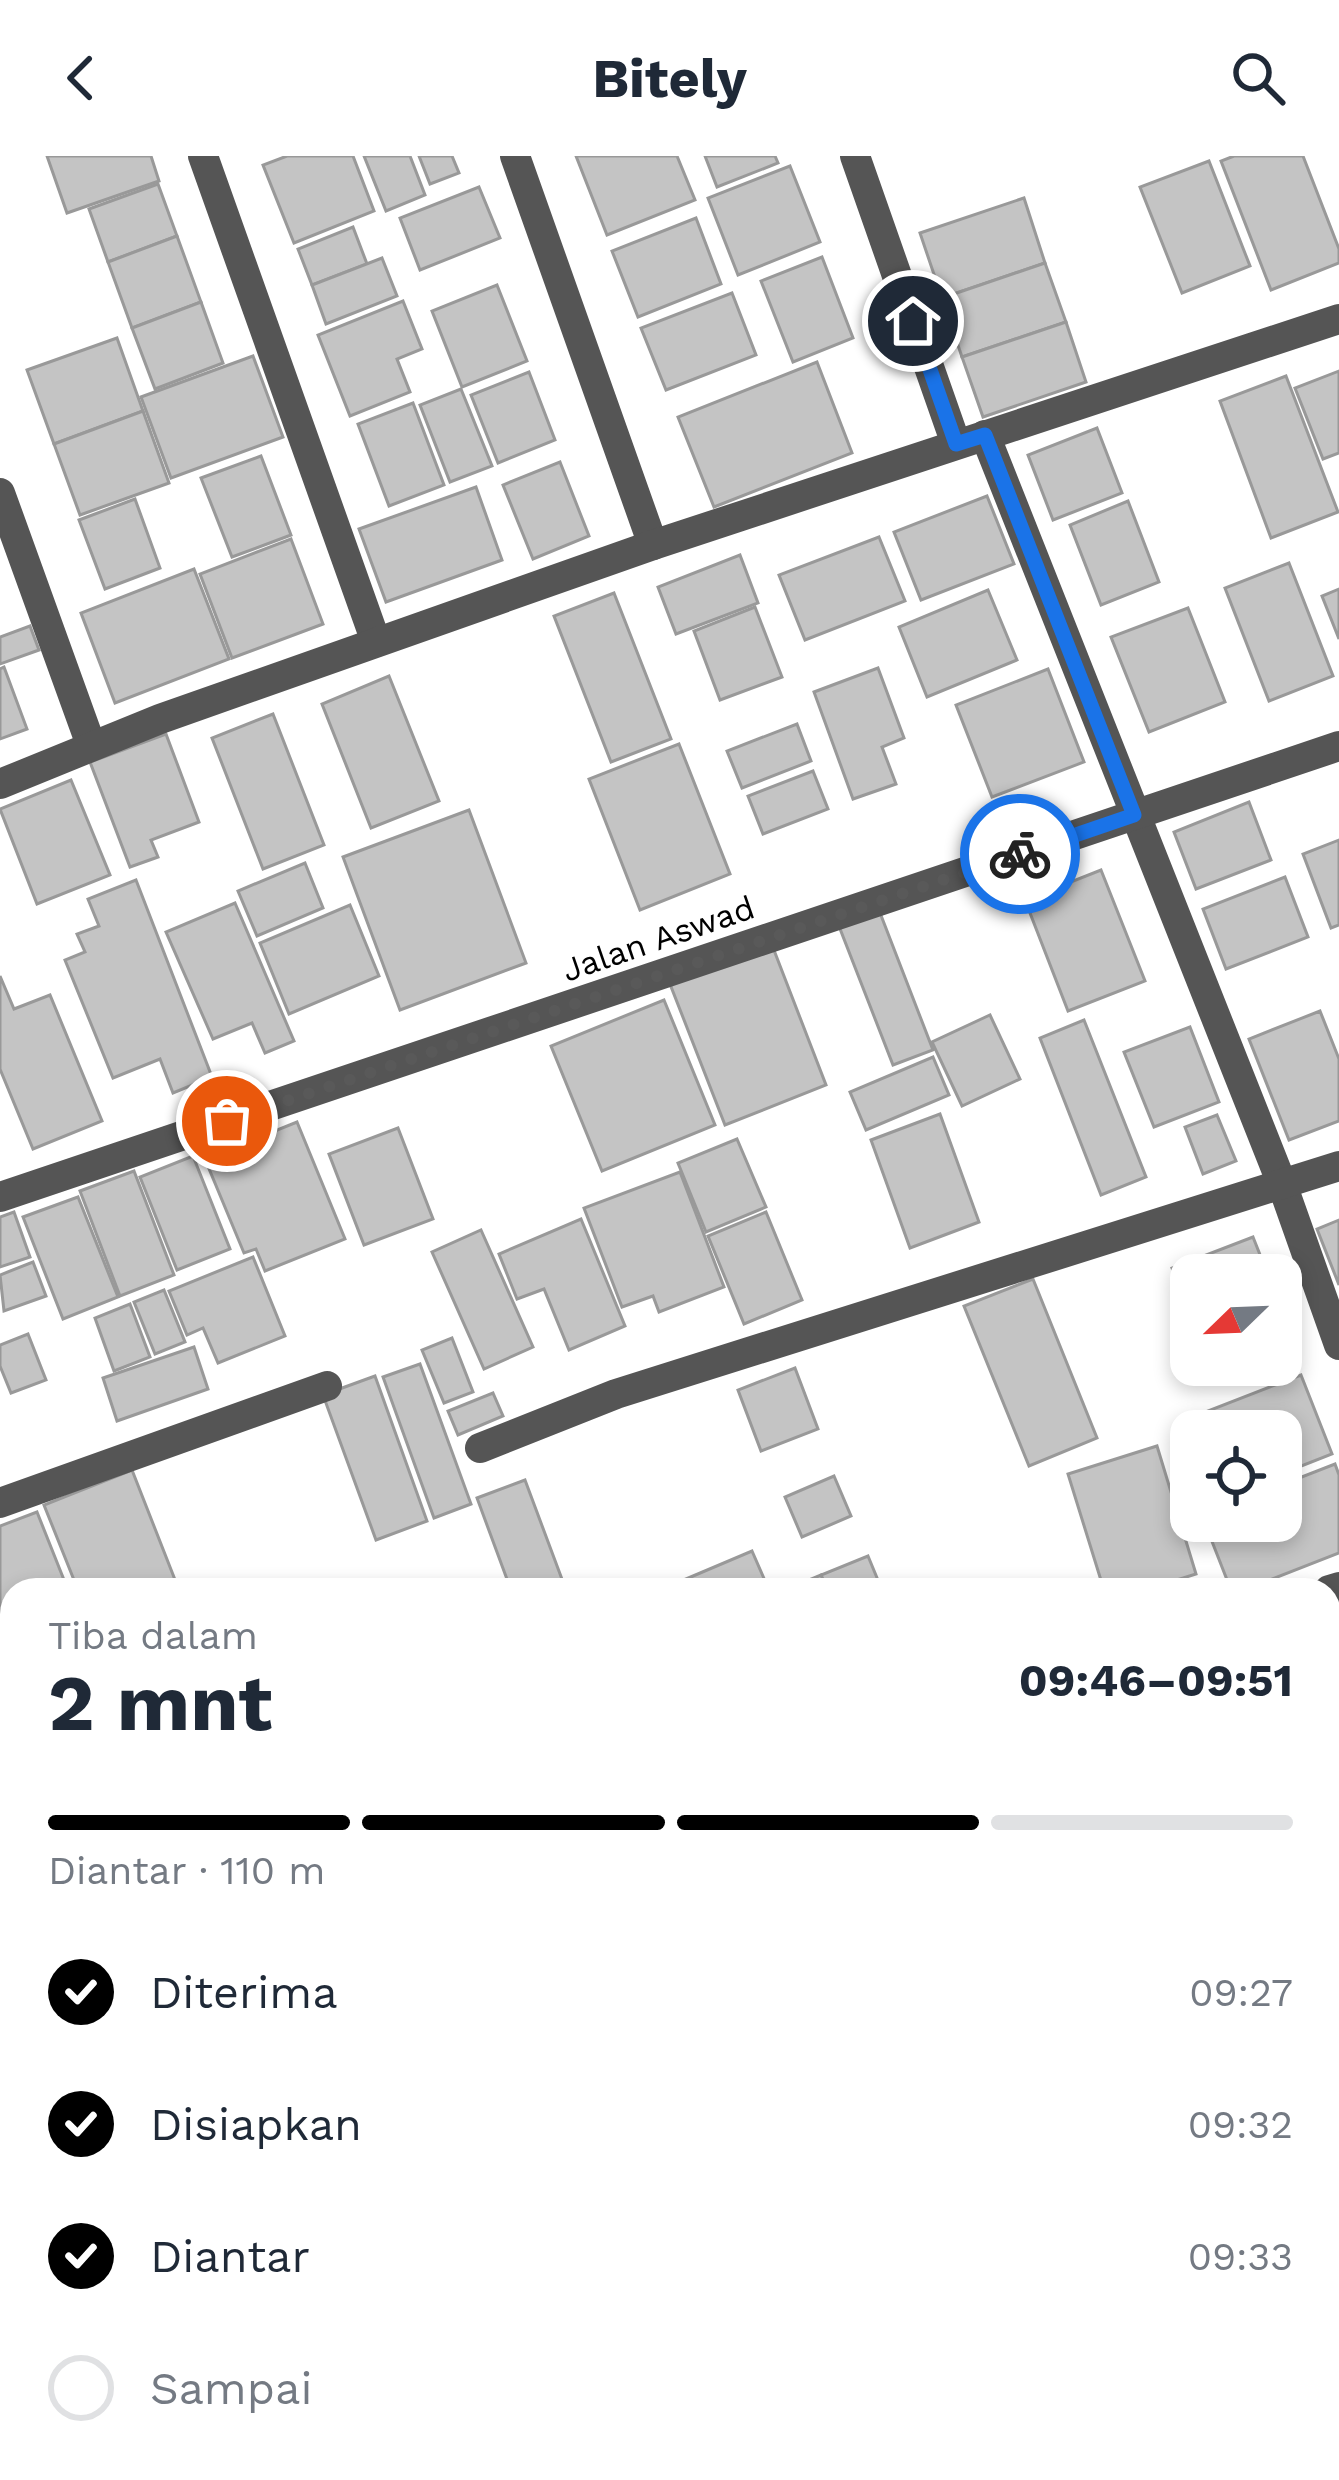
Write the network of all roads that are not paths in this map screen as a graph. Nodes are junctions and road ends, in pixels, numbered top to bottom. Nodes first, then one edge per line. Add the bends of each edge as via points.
1 (203, 156) edge
2 (515, 156) edge
3 (855, 156) edge
4 (1339, 319) edge
5 (971, 440) junction
6 (0, 494) edge
7 (653, 545) junction
8 (376, 642) junction
9 (91, 745) junction
10 (1339, 746) edge
11 (0, 784) edge
12 (1134, 815) junction
13 (1339, 1166) edge
14 (1282, 1184) junction
15 (0, 1197) edge
16 (1339, 1345) edge
17 (327, 1386) dead end
18 (480, 1448) dead end
19 (0, 1503) edge

1 - 8 street
2 - 7 street
3 - 5 street
4 - 5 street
5 - 7 street
5 - 12 street
6 - 9 street
7 - 8 street
8 - 9 street
9 - 11 street
10 - 12 street, Jalan Aswad
12 - 14 street
12 - 15 street, Jalan Aswad
13 - 14 street
14 - 16 street
14 - 18 street via 616,1394
17 - 19 street

